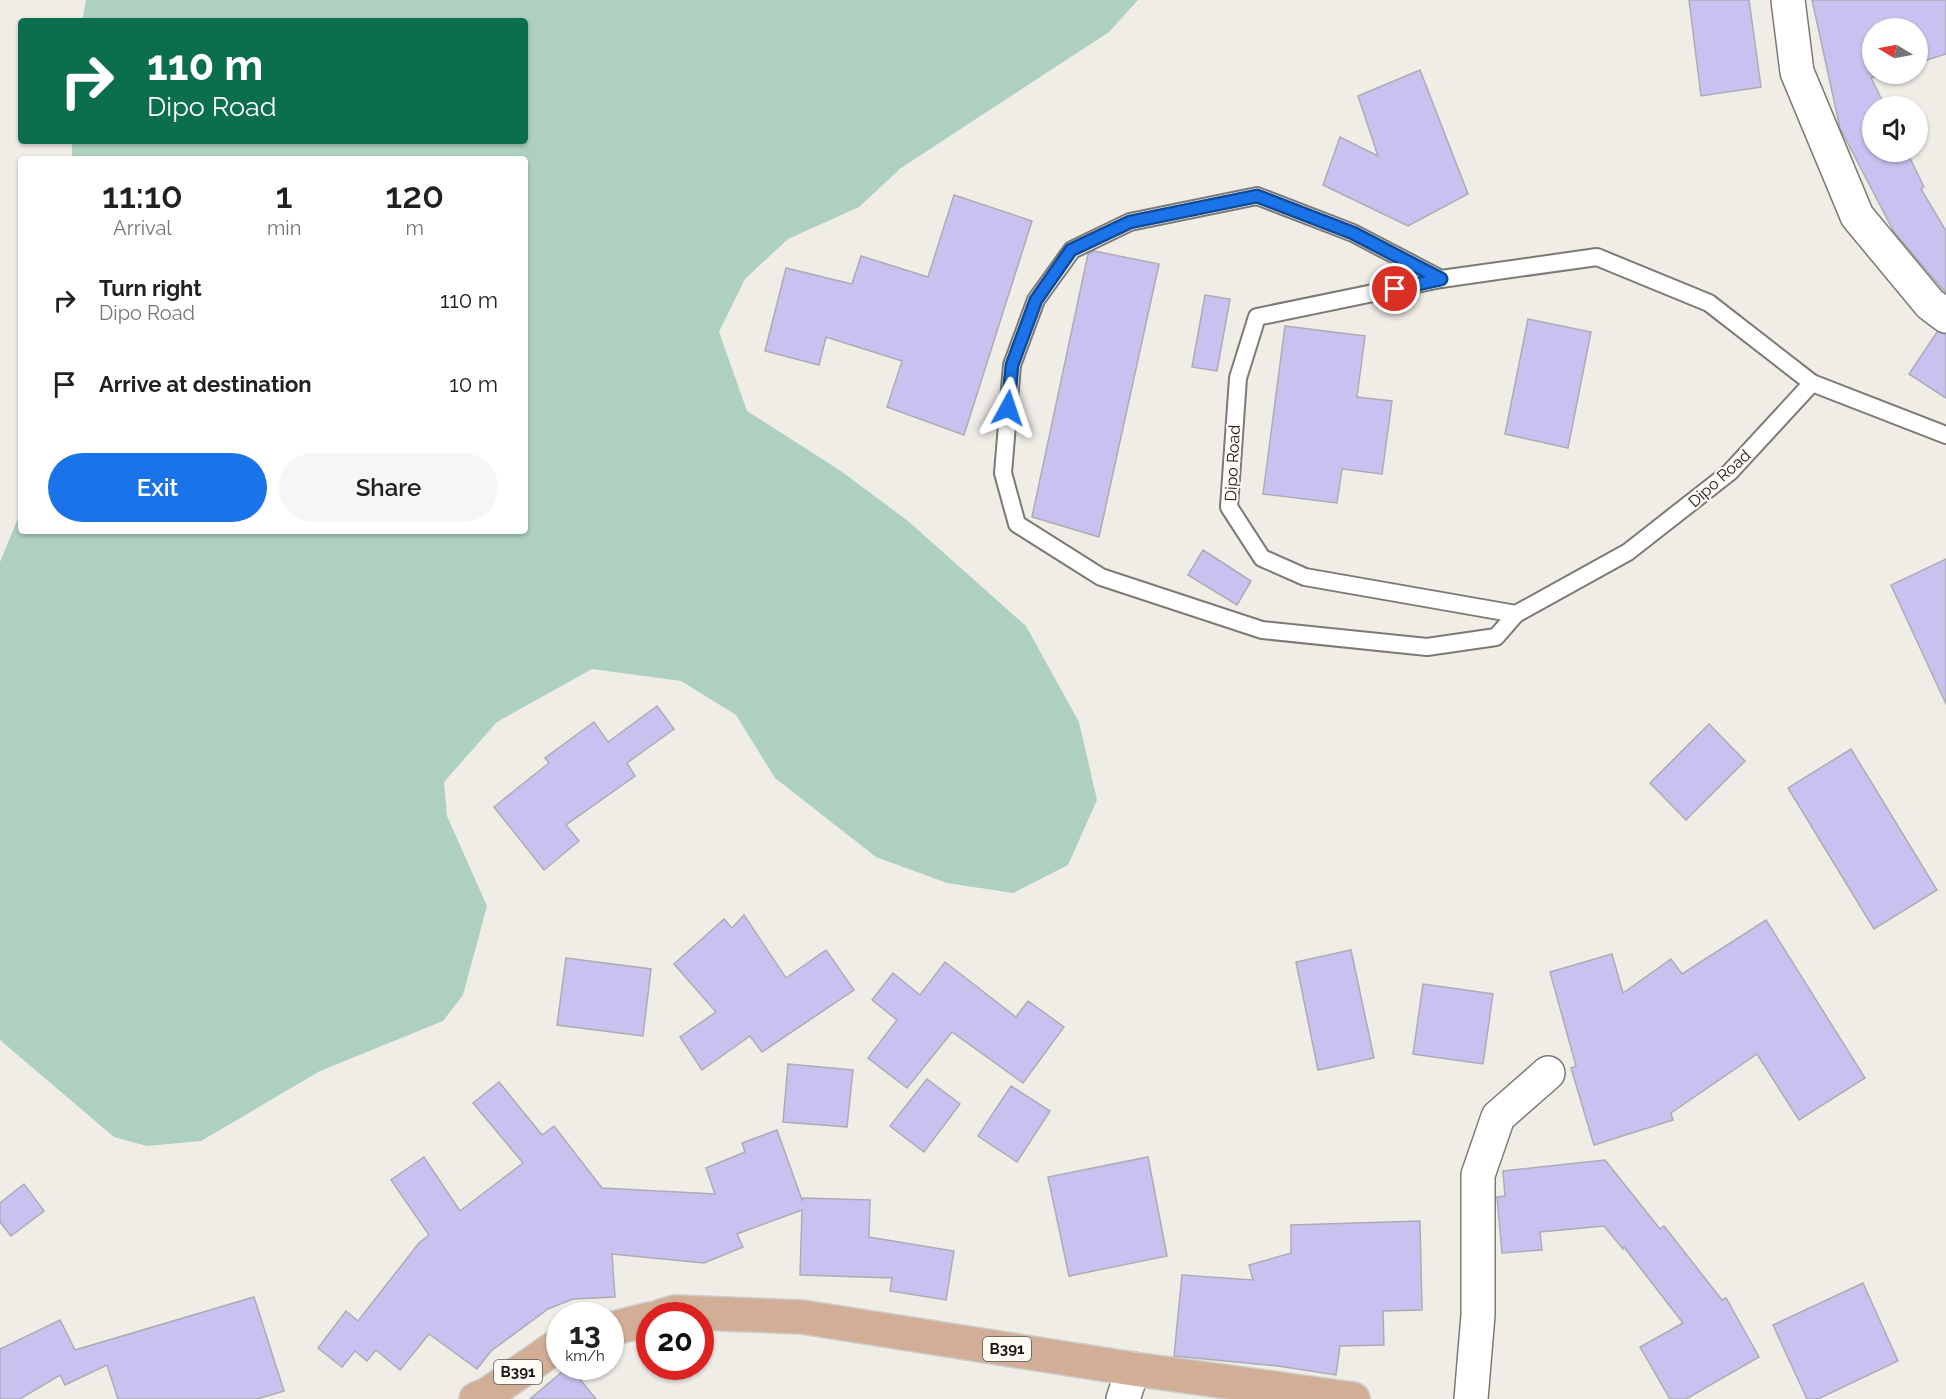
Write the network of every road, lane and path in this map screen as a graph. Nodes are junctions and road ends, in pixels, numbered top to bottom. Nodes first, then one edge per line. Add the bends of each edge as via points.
1 (1788, 0) edge
2 (1441, 279) junction
3 (1946, 316) edge
4 (1812, 383) junction
5 (1946, 435) edge
6 (1515, 614) junction
7 (1548, 1073) dead end
8 (714, 1314) edge
9 (546, 1354) edge
10 (1128, 1384) edge
11 (476, 1399) edge
12 (1353, 1399) edge
13 (1471, 1399) edge

1 - 3 street via 1797,72 1857,216 1930,304
2 - 4 lane, Dipo Road via 1597,257 1709,303
2 - 6 lane, Dipo Road via 1257,317 1238,378 1228,507 1262,558 1305,577
2 - 6 lane via 1353,233 1257,196 1130,222 1071,250 1036,300 1012,365 1003,473 1017,524 1101,577 1262,630 1427,648 1496,637
4 - 5 lane, Dipo Road
4 - 6 lane, Dipo Road via 1730,472 1628,552
7 - 13 street via 1498,1118 1478,1175 1478,1315
8 - 10 main road, B391 via 801,1317
9 - 11 main road, B391
10 - 12 main road, B391

